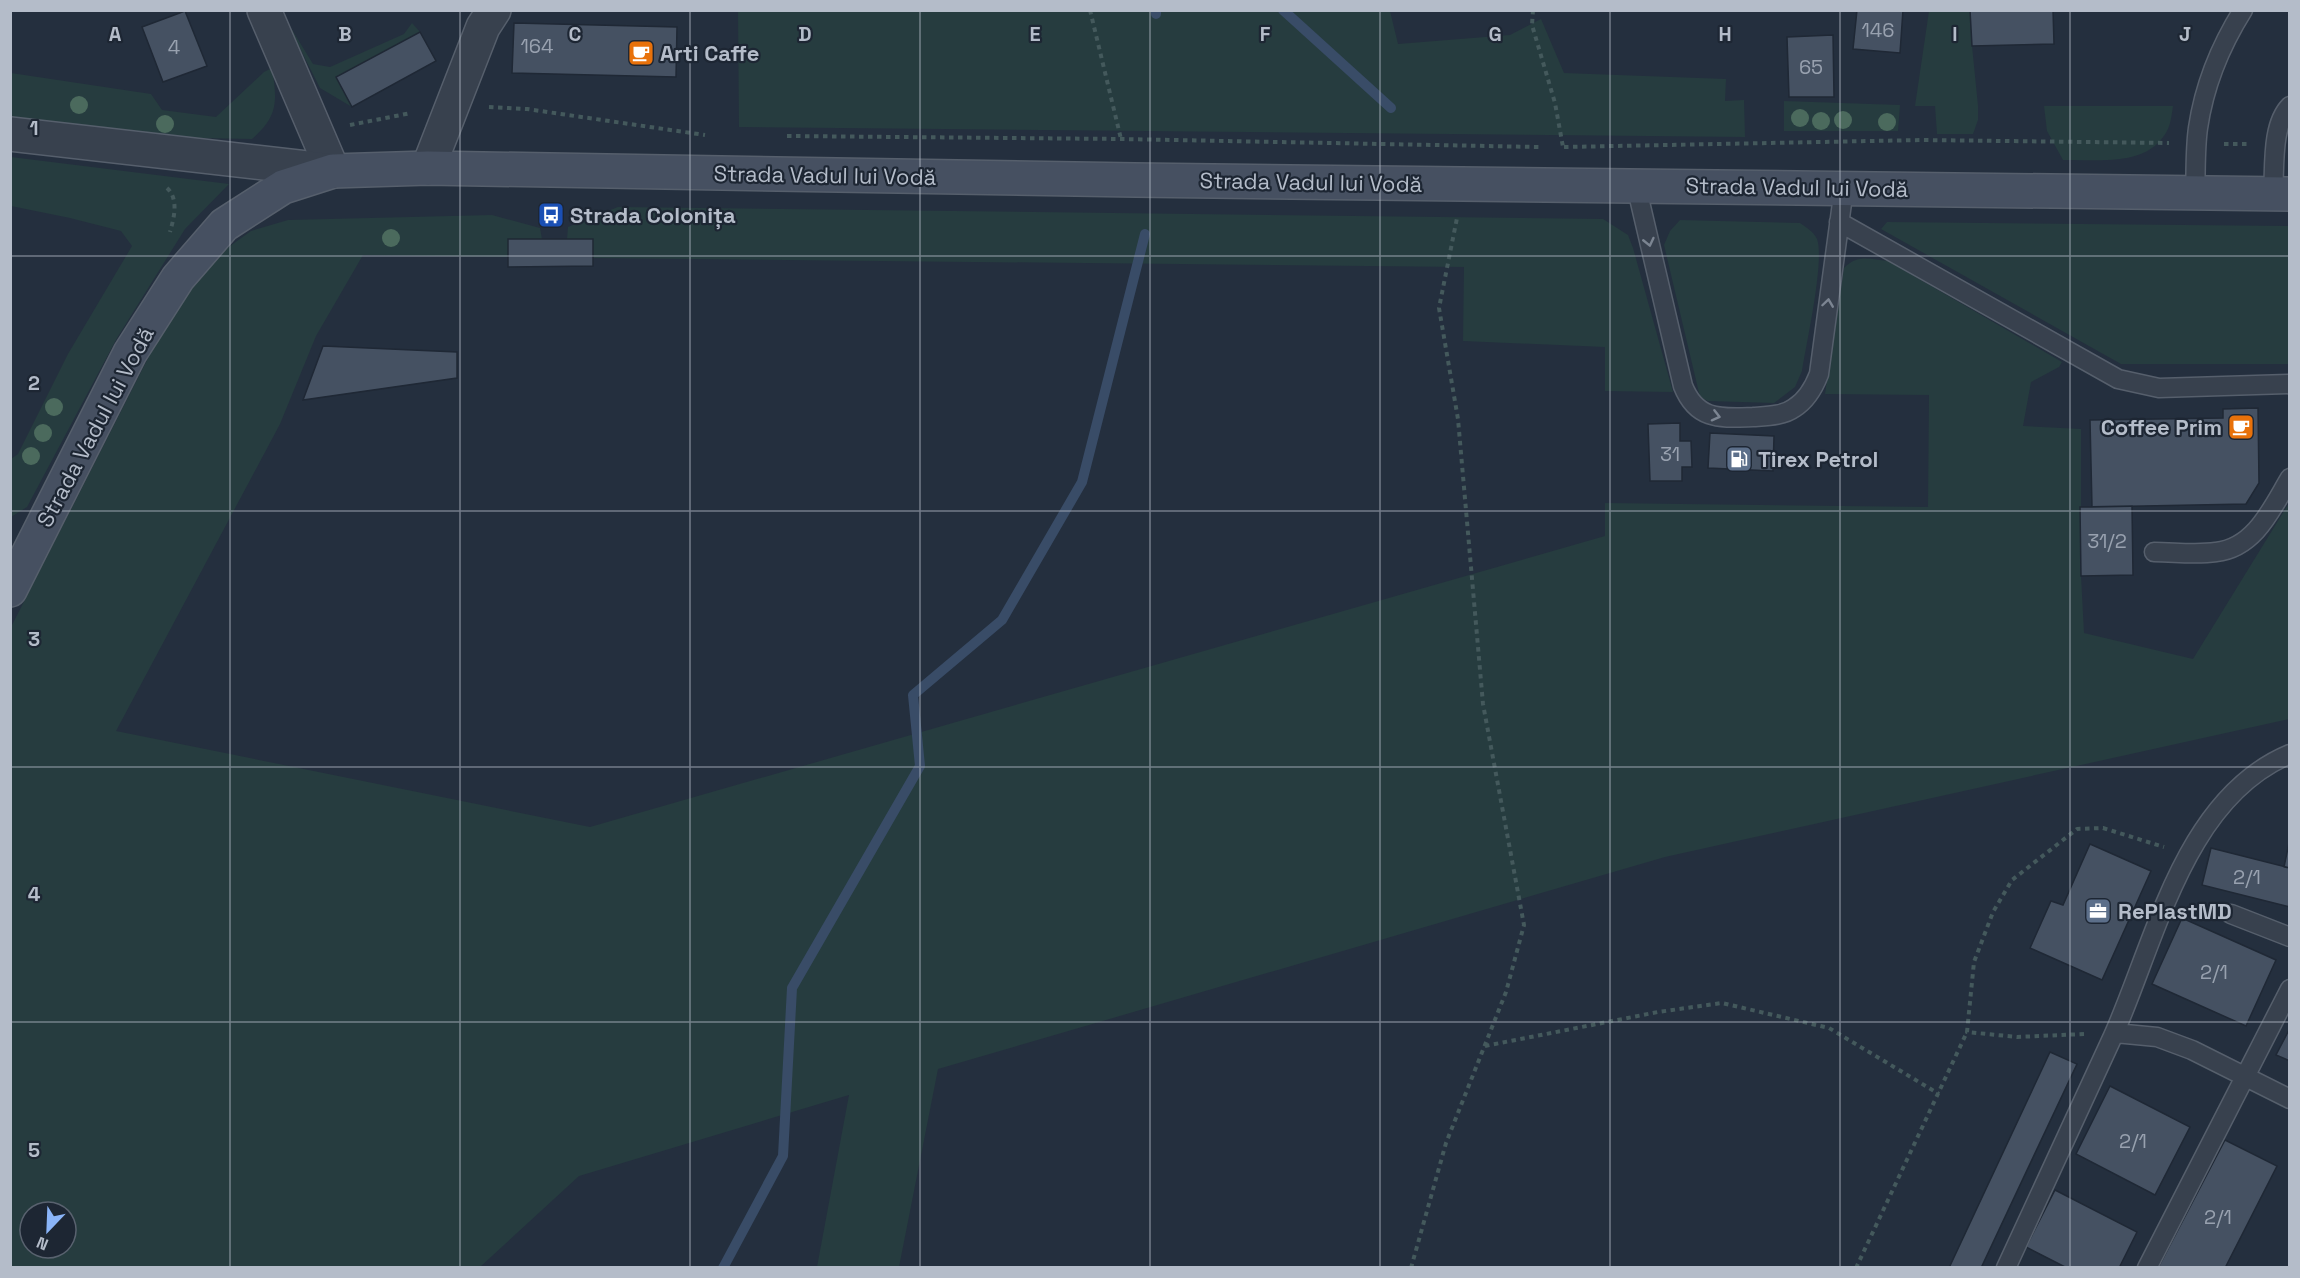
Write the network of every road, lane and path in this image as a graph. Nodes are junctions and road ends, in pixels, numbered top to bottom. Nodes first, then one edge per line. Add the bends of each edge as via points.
1 (264, 10) edge
2 (494, 10) edge
3 (1090, 10) edge
4 (1533, 10) edge
5 (2243, 10) edge
6 (452, 105) junction
7 (2289, 106) edge
8 (10, 134) edge
9 (706, 135) dead end
10 (777, 136) dead end
11 (1121, 139) junction
12 (2197, 144) junction
13 (2277, 144) junction
14 (1563, 147) junction
15 (428, 168) junction
16 (333, 171) junction
17 (1464, 183) junction
18 (1636, 185) junction
19 (164, 186) dead end
20 (1844, 188) junction
21 (2194, 193) junction
22 (2281, 194) edge
23 (1839, 222) junction
24 (165, 240) dead end
25 (2289, 384) edge
26 (2289, 478) edge
27 (22, 544) edge
28 (2154, 552) dead end
29 (10, 590) edge
30 (2289, 754) edge
31 (2188, 855) junction
32 (2231, 914) dead end
33 (2289, 937) edge
34 (2289, 989) edge
35 (1966, 1032) junction
36 (2115, 1033) junction
37 (1485, 1046) junction
38 (2244, 1075) junction
39 (1939, 1094) junction
40 (2289, 1099) edge
41 (1411, 1268) edge
42 (1856, 1268) edge
43 (2006, 1268) edge
44 (2146, 1268) edge

1 - 16 street
2 - 6 street via 483,27
3 - 11 path
4 - 14 path via 1532,25 1555,103
5 - 12 lane via 2211,75
6 - 9 path via 527,109
6 - 15 street
7 - 13 lane via 2278,123
8 - 16 street, Strada Vadul lui Vodă
10 - 11 path
11 - 14 path
12 - 13 path
12 - 14 path via 1922,140
12 - 21 lane
13 - 22 lane
15 - 16 main road, Strada Vadul lui Vodă
15 - 17 main road, Strada Vadul lui Vodă
16 - 27 main road, Strada Vadul lui Vodă via 283,188 224,225 178,278 130,353
17 - 18 main road, Strada Vadul lui Vodă
17 - 37 path via 1439,308 1458,419 1483,704 1524,925 1506,992
18 - 20 main road, Strada Vadul lui Vodă
18 -> 23 lane via 1683,386 1696,407 1723,418 1786,413 1815,384
19 - 24 path via 170,191 175,209
20 - 21 main road, Strada Vadul lui Vodă
20 - 23 lane
21 - 22 main road, Strada Vadul lui Vodă
23 - 25 lane via 2118,380 2160,388
26 - 28 lane via 2262,524 2244,542 2216,552
27 - 29 main road, Strada Vadul lui Vodă
30 - 31 lane via 2254,772 2222,806
31 - 35 path via 2103,828 2077,829 2012,880 1993,912 1974,962
31 - 36 lane
32 - 33 lane
34 - 38 lane
35 - 36 path via 2017,1037
35 - 39 path
36 - 38 lane via 2157,1037
36 - 43 lane
37 - 39 path via 1722,1003 1829,1028
37 - 41 path via 1446,1143
38 - 40 lane
38 - 44 lane
39 - 42 path

